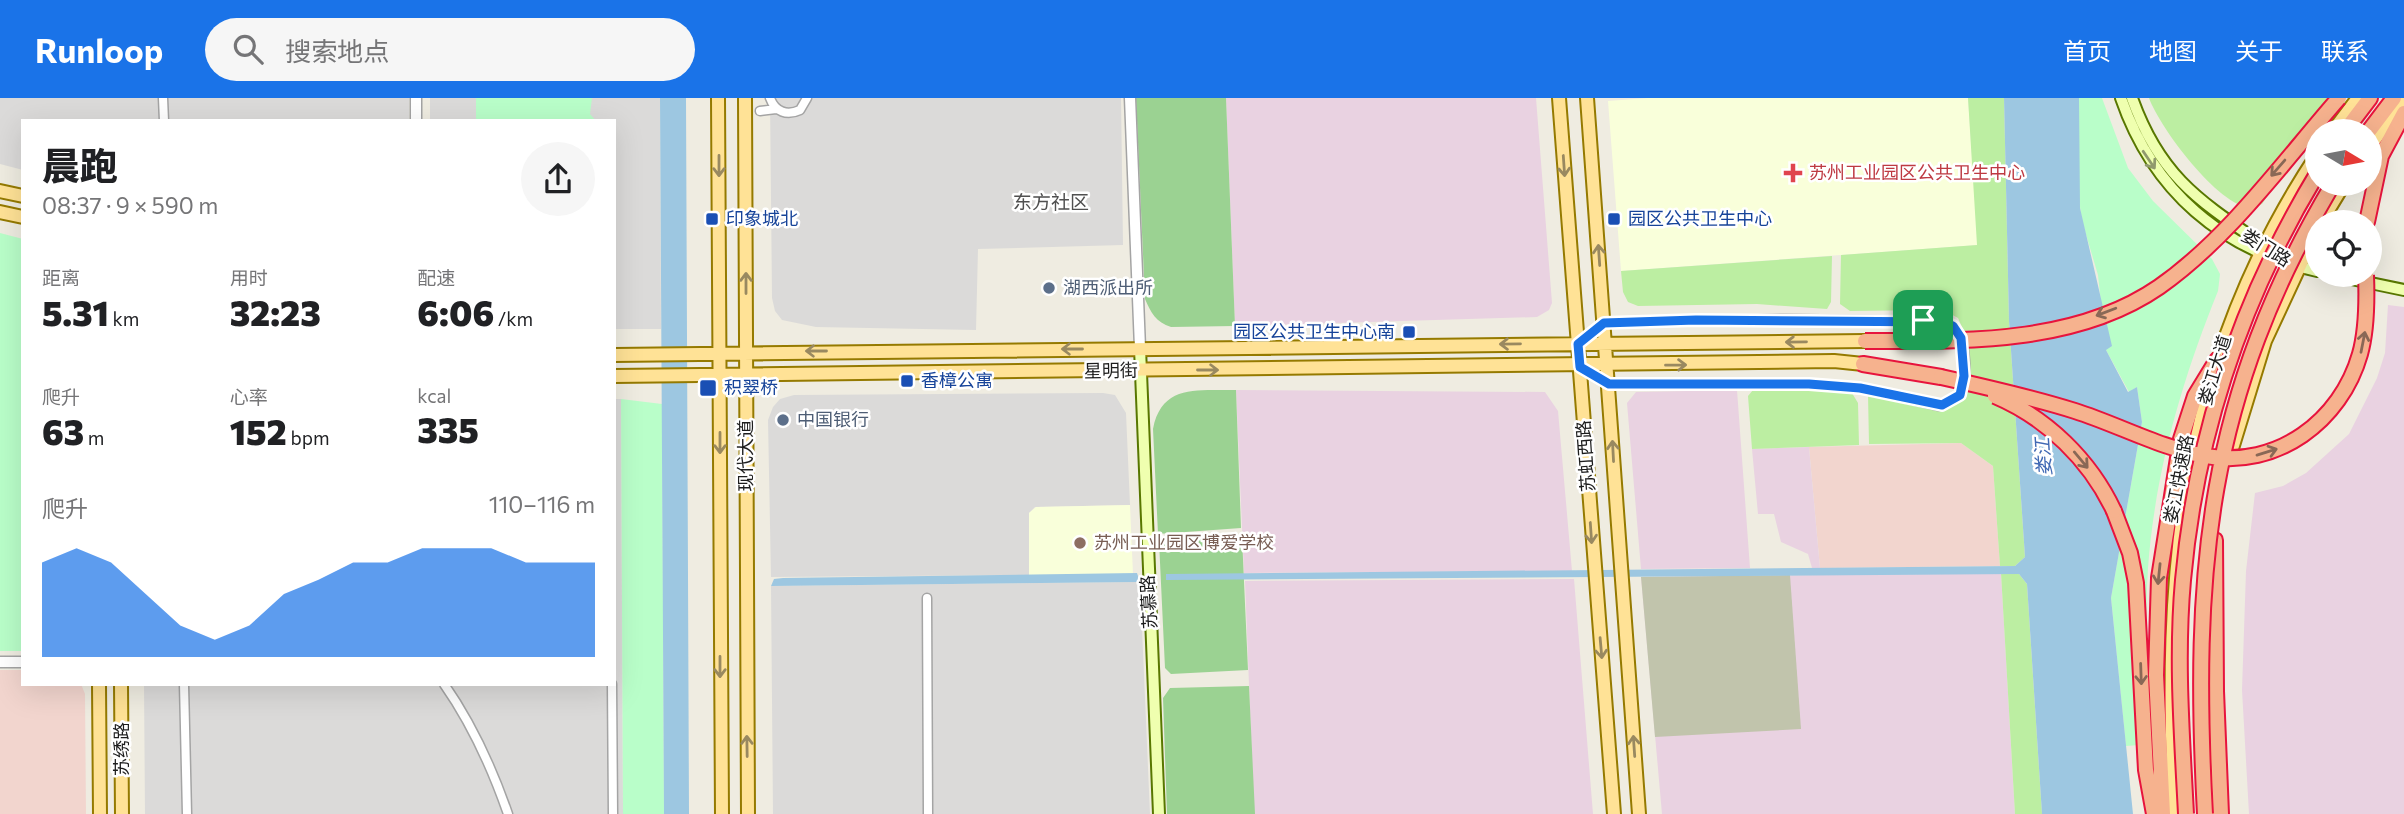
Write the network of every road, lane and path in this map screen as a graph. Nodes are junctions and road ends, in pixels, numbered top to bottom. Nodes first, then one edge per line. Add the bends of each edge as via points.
1 (163, 98) edge
2 (416, 98) edge
3 (718, 98) edge
4 (745, 98) edge
5 (770, 98) edge
6 (807, 98) edge
7 (1130, 98) edge
8 (1559, 98) edge
9 (1587, 98) edge
10 (2120, 98) edge
11 (2132, 98) edge
12 (2339, 98) edge
13 (2358, 98) edge
14 (2370, 98) edge
15 (2394, 98) edge
16 (2404, 100) edge
17 (776, 109) junction
18 (760, 111) dead end
19 (2404, 113) edge
20 (164, 119) edge
21 (416, 119) edge
22 (2342, 119) edge
23 (2354, 119) edge
24 (2378, 119) edge
25 (2382, 130) edge
26 (2305, 176) edge
27 (0, 191) edge
28 (2305, 195) edge
29 (21, 196) edge
30 (2327, 196) edge
31 (2370, 210) edge
32 (0, 212) edge
33 (21, 217) edge
34 (2263, 251) junction
35 (2305, 252) edge
36 (2297, 267) junction
37 (2305, 269) edge
38 (2382, 285) edge
39 (2366, 287) edge
40 (2404, 290) edge
41 (1604, 323) junction
42 (1865, 341) joint
43 (1578, 344) junction
44 (1605, 344) junction
45 (1140, 348) junction
46 (746, 351) junction
47 (720, 352) junction
48 (616, 355) edge
49 (2217, 360) junction
50 (1863, 364) joint
51 (1607, 366) junction
52 (1580, 367) junction
53 (1140, 370) junction
54 (746, 374) junction
55 (720, 375) junction
56 (616, 376) edge
57 (1941, 377) junction
58 (1609, 384) junction
59 (2215, 540) junction
60 (926, 598) dead end
61 (0, 662) edge
62 (21, 662) edge
63 (99, 686) edge
64 (121, 686) edge
65 (184, 686) edge
66 (445, 686) edge
67 (611, 686) edge
68 (100, 814) edge
69 (122, 814) edge
70 (187, 814) edge
71 (508, 814) edge
72 (612, 814) edge
73 (722, 814) edge
74 (748, 814) edge
75 (928, 814) edge
76 (1158, 814) edge
77 (1614, 814) edge
78 (1639, 814) edge
79 (2154, 814) edge
80 (2163, 814) edge
81 (2175, 814) edge
82 (2186, 814) edge
83 (2205, 814) edge
84 (2214, 814) edge
85 (2221, 814) edge

1 - 20 street
2 - 21 street
3 -> 47 main road, 现代大道
46 -> 4 main road, 现代大道
5 - 17 street
6 - 17 street via 794,113
7 - 45 street
8 -> 43 main road, 苏虹西路
41 -> 9 main road, 苏虹西路
10 -> 34 main road, 娄门路 via 2157,171 2207,221
11 - 34 main road, 娄门路 via 2153,145 2182,182
12 -> 42 highway, bridge via 2220,233 2175,275 2139,298 2077,323 2002,338
13 - 22 main road
14 - 23 highway
15 - 24 highway
16 - 25 main road
17 - 18 street
19 - 31 highway via 2381,156
26 - 34 main road, 娄江大道
27 - 29 main road
28 - 82 highway, 娄江快速路, bridge via 2251,300 2227,364 2200,463 2181,613
30 - 83 highway, 娄江快速路, bridge via 2269,306 2245,371 2219,466 2200,623
32 - 33 main road
34 - 36 main road, 娄门路
34 - 49 main road, 娄江大道
35 - 36 main road
36 - 37 main road
36 - 59 main road via 2248,391
38 - 40 main road
57 -> 39 highway, bridge via 2077,411 2188,452 2227,458 2257,455 2311,430 2344,391 2363,343
41 - 43 street
41 - 44 main road, 苏虹西路
41 - 58 street via 1940,321 1959,334 1964,376 1960,395 1938,405 1860,388 1809,384
42 -> 44 main road, 星明街
43 - 44 main road, 星明街
43 -> 45 main road, 星明街
43 - 52 main road, 苏虹西路
44 - 51 main road, 苏虹西路
45 -> 46 main road, 星明街
45 - 53 main road, 苏慕路
46 - 47 main road, 星明街
46 - 54 main road, 现代大道
47 - 48 main road, 星明街
47 - 55 main road, 现代大道
49 -> 80 highway via 2195,396 2181,439 2163,538 2156,619
49 - 81 main road, 娄江大道 via 2186,484 2174,578 2170,710
51 -> 50 main road, 星明街
50 - 57 highway
51 - 52 main road, 星明街
51 - 58 main road, 苏虹西路
53 -> 52 main road, 星明街
52 - 58 street
52 -> 77 main road, 苏虹西路
53 - 54 main road, 星明街
53 - 76 main road, 苏慕路
54 - 55 main road, 星明街
74 -> 54 main road, 现代大道
55 - 56 main road, 星明街
55 -> 73 main road, 现代大道
57 -> 79 highway, bridge via 1985,391 2032,416 2075,453 2108,498 2136,583 2146,770
78 -> 58 main road, 苏虹西路
59 - 84 main road via 2208,685
59 - 85 highway
60 - 75 street
61 - 62 street
63 - 68 main road, 苏绣路
64 - 69 main road, 苏绣路
65 - 70 street
66 - 71 street via 481,747
67 - 72 street

